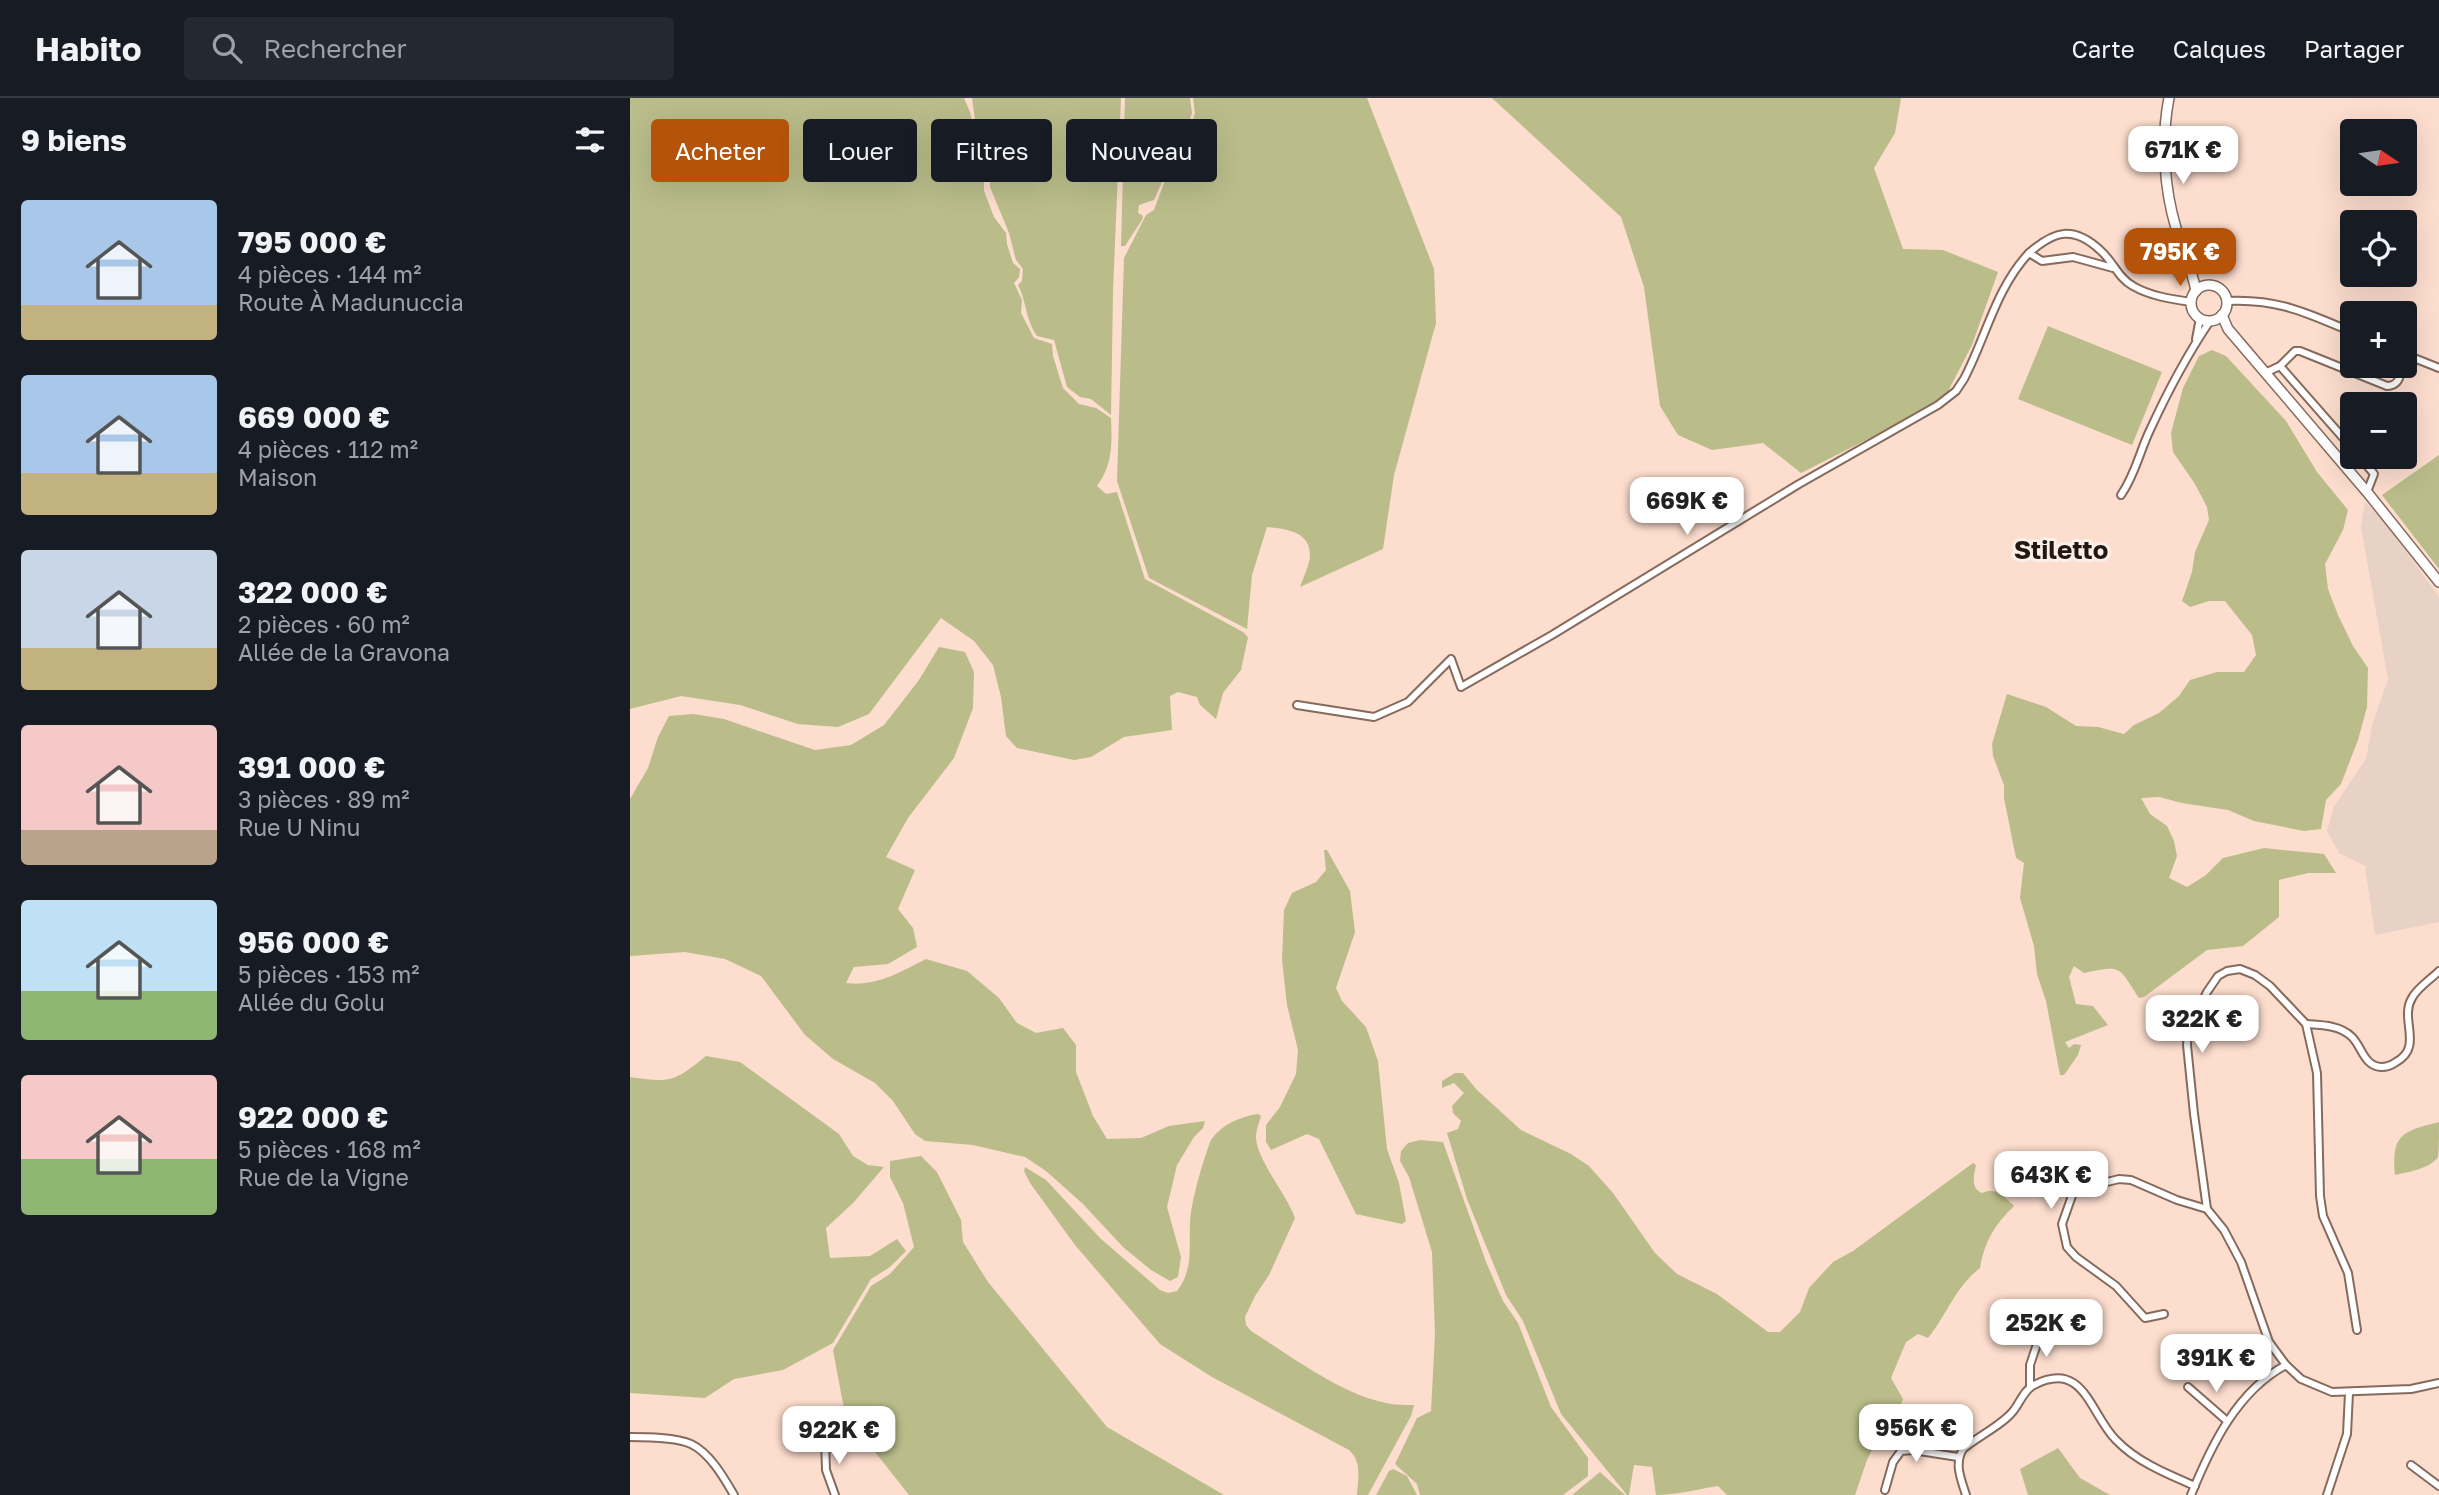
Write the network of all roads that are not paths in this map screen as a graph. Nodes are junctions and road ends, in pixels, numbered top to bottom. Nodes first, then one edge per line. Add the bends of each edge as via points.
1 (2168, 98) edge
2 (2029, 253) junction
3 (2113, 268) junction
4 (2193, 273) junction
5 (2206, 286) junction
6 (2196, 291) junction
7 (2191, 302) junction
8 (2226, 302) junction
9 (2200, 318) junction
10 (2215, 318) junction
11 (2340, 327) edge
12 (2196, 341) junction
13 (2417, 362) edge
14 (2280, 366) junction
15 (2340, 367) edge
16 (2439, 368) edge
17 (2265, 373) junction
18 (2367, 378) edge
19 (2399, 378) edge
20 (2340, 434) edge
21 (2370, 469) edge
22 (2367, 492) junction
23 (2121, 495) dead end
24 (2439, 582) edge
25 (1297, 705) dead end
26 (2439, 971) edge
27 (2305, 1024) junction
28 (2207, 1209) junction
29 (2164, 1314) dead end
30 (2042, 1329) dead end
31 (2357, 1330) dead end
32 (2286, 1365) junction
33 (2439, 1384) edge
34 (2030, 1386) junction
35 (2188, 1387) dead end
36 (2348, 1393) junction
37 (2227, 1421) junction
38 (630, 1437) edge
39 (825, 1440) dead end
40 (1958, 1457) junction
41 (2411, 1465) dead end
42 (2195, 1486) junction
43 (2439, 1486) edge
44 (1885, 1490) dead end
45 (734, 1495) edge
46 (835, 1495) edge
47 (1966, 1495) edge
48 (2191, 1495) edge
49 (2327, 1495) edge

1 - 4 main road via 2168,187 2175,226
2 - 3 street via 2042,261 2073,257
2 - 3 street via 2057,233 2072,234 2102,251
2 - 25 street via 2003,289 1964,379 1938,405 1461,687 1451,659 1408,702 1374,717
3 - 7 street via 2149,294
4 - 5 main road
4 - 6 main road
5 - 6 main road
5 - 8 main road via 2222,291
6 - 7 main road
7 - 9 main road
8 - 10 main road
8 - 11 street via 2271,302
9 - 10 main road
9 - 12 street
10 - 12 street
10 - 17 main road
12 - 23 street
13 - 16 street
14 - 15 street via 2300,351
14 - 17 street
14 - 20 street
17 - 22 main road
18 - 19 street via 2392,386
21 - 22 street via 2374,474
22 - 24 main road
26 - 27 street via 2411,998 2409,1049 2394,1064 2373,1065 2351,1035 2326,1025
27 - 28 street via 2270,986 2240,969 2218,976 2194,1017 2187,1045
27 - 31 street via 2317,1073 2323,1216 2348,1273
28 - 29 street via 2119,1178 2073,1193 2067,1205 2062,1224 2067,1247 2116,1286 2145,1318
28 - 32 street via 2241,1262 2269,1342
30 - 34 street via 2030,1365
32 - 36 street via 2315,1387
32 - 37 street via 2253,1387
33 - 36 street
34 - 40 street via 2013,1413
34 - 42 street via 2050,1378 2066,1379 2081,1388 2116,1441 2166,1474
35 - 37 street
36 - 49 street via 2347,1434
37 - 42 street
38 - 45 street via 691,1444 712,1462
39 - 46 street via 825,1470
40 - 44 street via 1901,1451
40 - 47 street
41 - 43 street
42 - 48 street

